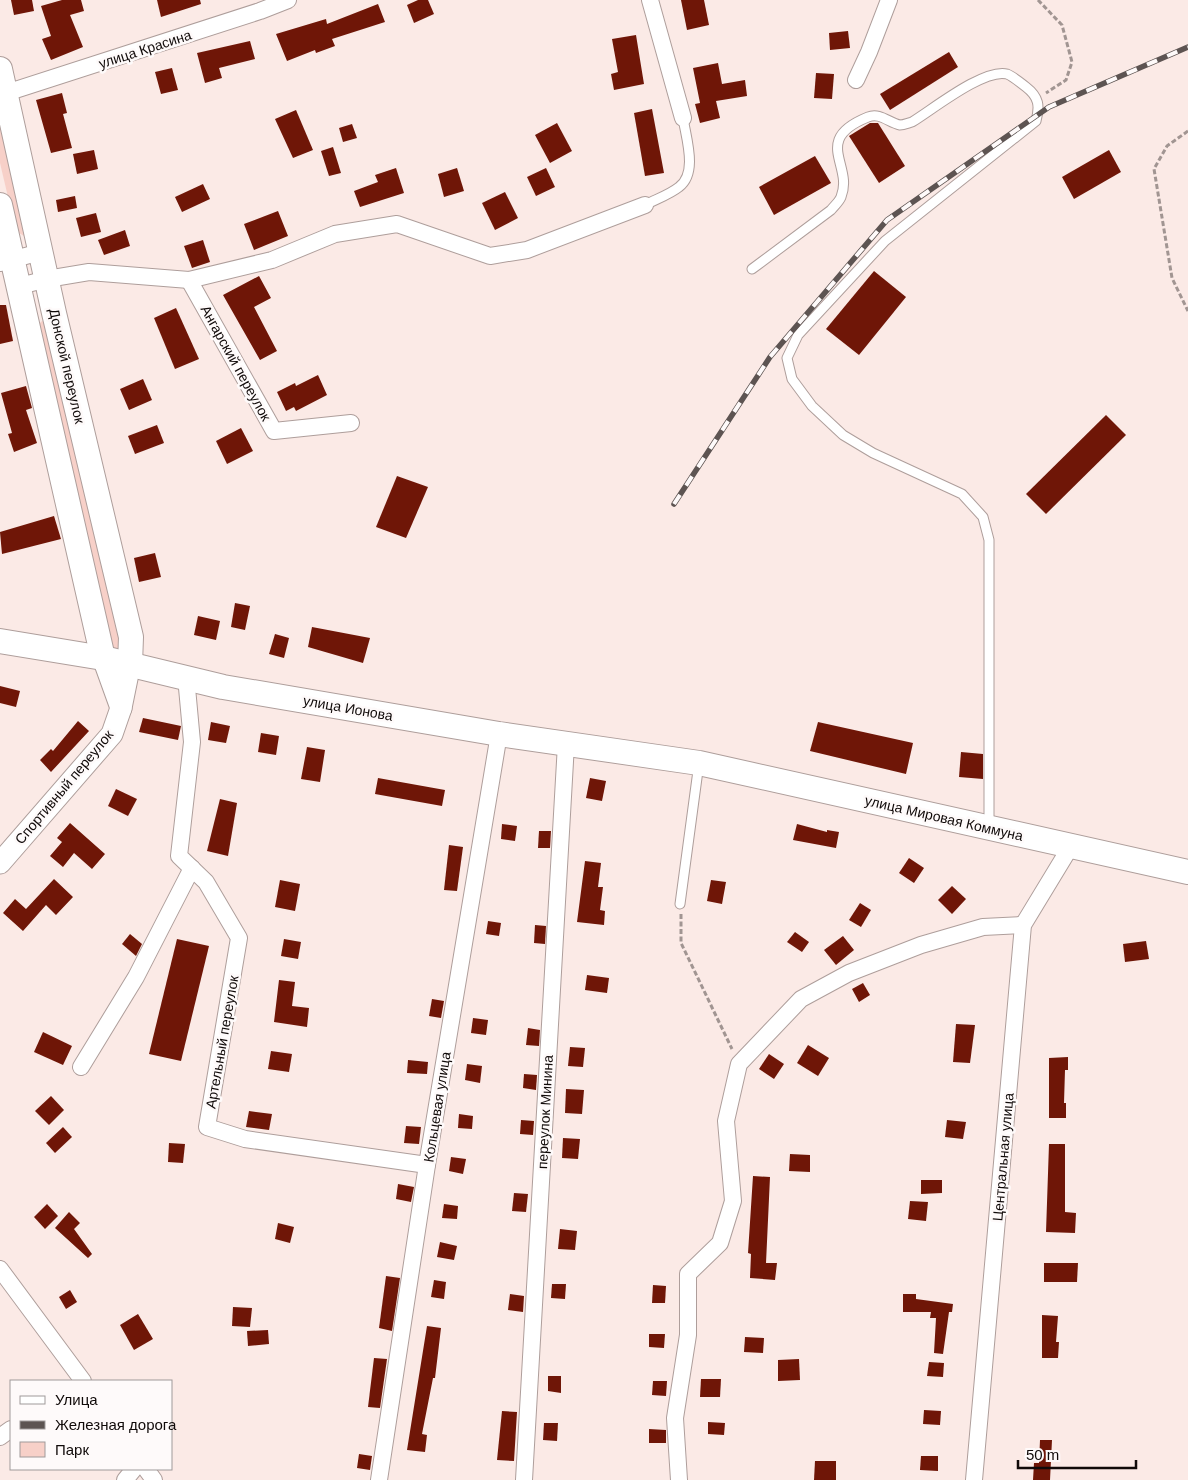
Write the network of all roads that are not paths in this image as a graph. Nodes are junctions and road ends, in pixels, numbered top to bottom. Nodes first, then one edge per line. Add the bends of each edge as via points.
1 (288, 0) edge
2 (650, 0) edge
3 (889, 0) edge
4 (260, 6) edge
5 (0, 69) edge
6 (856, 80) dead end
7 (3, 94) edge
8 (683, 118) joint
9 (0, 205) edge
10 (645, 205) joint
11 (40, 252) junction
12 (7, 261) edge
13 (752, 269) dead end
14 (47, 279) junction
15 (189, 280) junction
16 (20, 286) junction
17 (351, 424) dead end
18 (0, 641) edge
19 (103, 658) junction
20 (130, 664) junction
21 (186, 678) junction
22 (121, 708) junction
23 (499, 734) junction
24 (566, 744) junction
25 (699, 763) junction
26 (989, 828) junction
27 (1072, 846) junction
28 (0, 863) edge
29 (192, 868) junction
30 (1188, 872) edge
31 (680, 904) road end
32 (1023, 926) junction
33 (81, 1067) dead end
34 (427, 1166) junction
35 (0, 1269) edge
36 (80, 1380) edge
37 (133, 1470) edge
38 (125, 1480) edge
39 (379, 1480) edge
40 (524, 1480) edge
41 (679, 1480) edge
42 (974, 1480) edge

1 - 4 street, улица Красина
2 - 8 street
3 - 6 street
4 - 7 street, улица Красина
5 - 7 main road, Донской переулок
7 - 11 main road, Донской переулок
8 - 10 lane via 690,172 679,188
9 - 12 main road, Донской переулок
10 - 15 street via 527,250 490,256 397,224 335,234 272,260
11 - 12 street
11 - 14 main road, Донской переулок
12 - 16 main road, Донской переулок
13 - 26 lane via 831,210 841,198 843,184 837,144 843,133 868,117 878,116 901,125 912,122 986,76 1007,74 1037,98 1036,121 885,241 798,335 788,358 792,379 812,406 843,435 962,494 983,517 989,540
14 - 15 street via 89,272
14 - 16 street
14 - 20 main road, Донской переулок via 131,637
15 - 17 street, Ангарский переулок via 274,431
16 - 19 main road, Донской переулок
18 - 19 main road, улица Ионова
19 - 20 main road, улица Ионова
19 - 22 street
20 - 21 main road, улица Ионова
20 - 22 street, Спортивный переулок
21 - 23 main road, улица Ионова
21 - 29 street, Артельный переулок via 192,742 179,856
22 - 28 street, Спортивный переулок via 112,734
23 - 24 main road, улица Ионова
23 - 34 street, Кольцевая улица
24 - 25 main road, улица Ионова
24 - 40 street, переулок Минина
25 - 26 main road, улица Мировая Коммуна
25 - 31 lane
26 - 27 main road, улица Мировая Коммуна
27 - 30 main road, улица Мировая Коммуна
27 - 32 street, Центральная улица
29 - 33 street via 136,977
29 - 34 street, Артельный переулок via 206,882 239,938 207,1127 244,1139
32 - 41 street via 983,927 849,973 801,999 739,1064 726,1120 733,1201 720,1243 688,1274 688,1336 675,1418
32 - 42 street, Центральная улица
34 - 39 street, Кольцевая улица
35 - 36 street
37 - 38 street

